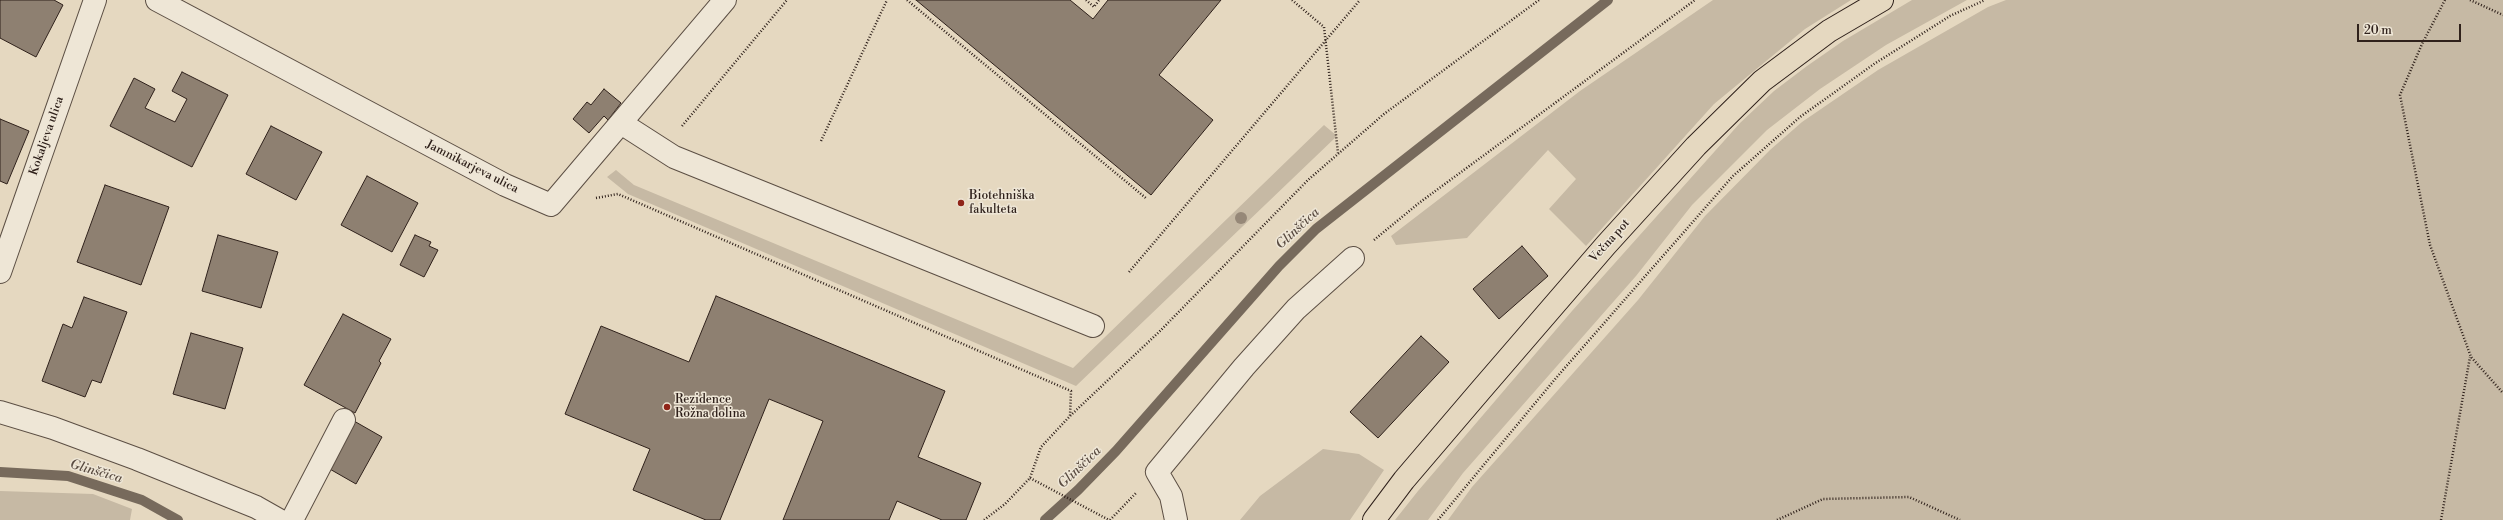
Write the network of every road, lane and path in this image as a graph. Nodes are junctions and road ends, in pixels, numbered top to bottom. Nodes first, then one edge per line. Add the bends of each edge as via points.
1 (95, 0) edge
2 (157, 0) edge
3 (725, 0) edge
4 (787, 0) edge
5 (887, 0) edge
6 (907, 0) edge
7 (1086, 0) edge
8 (1099, 0) edge
9 (1292, 0) edge
10 (1360, 0) edge
11 (1539, 0) edge
12 (1695, 0) edge
13 (1882, 0) edge
14 (1985, 0) edge
15 (2445, 0) edge
16 (2470, 0) edge
17 (2503, 15) edge
18 (1327, 41) junction
19 (621, 123) junction
20 (821, 140) dead end
21 (662, 149) junction
22 (1338, 153) junction
23 (1147, 198) dead end
24 (551, 205) junction
25 (1352, 258) joint
26 (0, 272) edge
27 (1130, 272) dead end
28 (1093, 326) dead end
29 (2470, 357) junction
30 (2503, 393) edge
31 (0, 412) edge
32 (1070, 416) junction
33 (344, 420) dead end
34 (1157, 472) junction
35 (1030, 478) junction
36 (279, 520) edge
37 (292, 520) edge
38 (984, 520) edge
39 (1109, 520) edge
40 (1176, 520) edge
41 (1374, 520) edge
42 (1438, 520) edge
43 (1777, 520) edge
44 (1960, 520) edge
45 (2440, 520) edge

1 - 26 street, Kokaljeva ulica
2 - 24 street, Jamnikarjeva ulica via 505,185
3 - 19 street
4 - 21 path
5 - 20 path
6 - 23 path
7 - 8 path via 1094,6
9 - 18 path via 1324,27
10 - 18 path
11 - 22 path via 1384,114
12 - 25 path via 1419,202
13 - 41 main road, Večna pot via 1829,31 1762,81 1696,146 1490,380 1404,480
14 - 42 path via 1950,16 1874,64 1800,117 1733,176 1556,378
15 - 29 path via 2400,95 2430,245
16 - 17 path
18 - 22 path
18 - 27 path
19 - 21 street
19 - 24 street
21 - 28 street via 674,157
22 - 32 path via 1308,180 1160,331
24 - 32 path via 618,194 1071,391
25 - 34 street via 1286,321 1244,367
29 - 30 path
29 - 45 path
31 - 36 street via 53,428 137,459 256,507
32 - 35 path via 1041,447
33 - 37 street
34 - 39 path
34 - 40 street via 1171,496
35 - 38 path via 1005,504
35 - 39 path
43 - 44 path via 1823,499 1909,497

